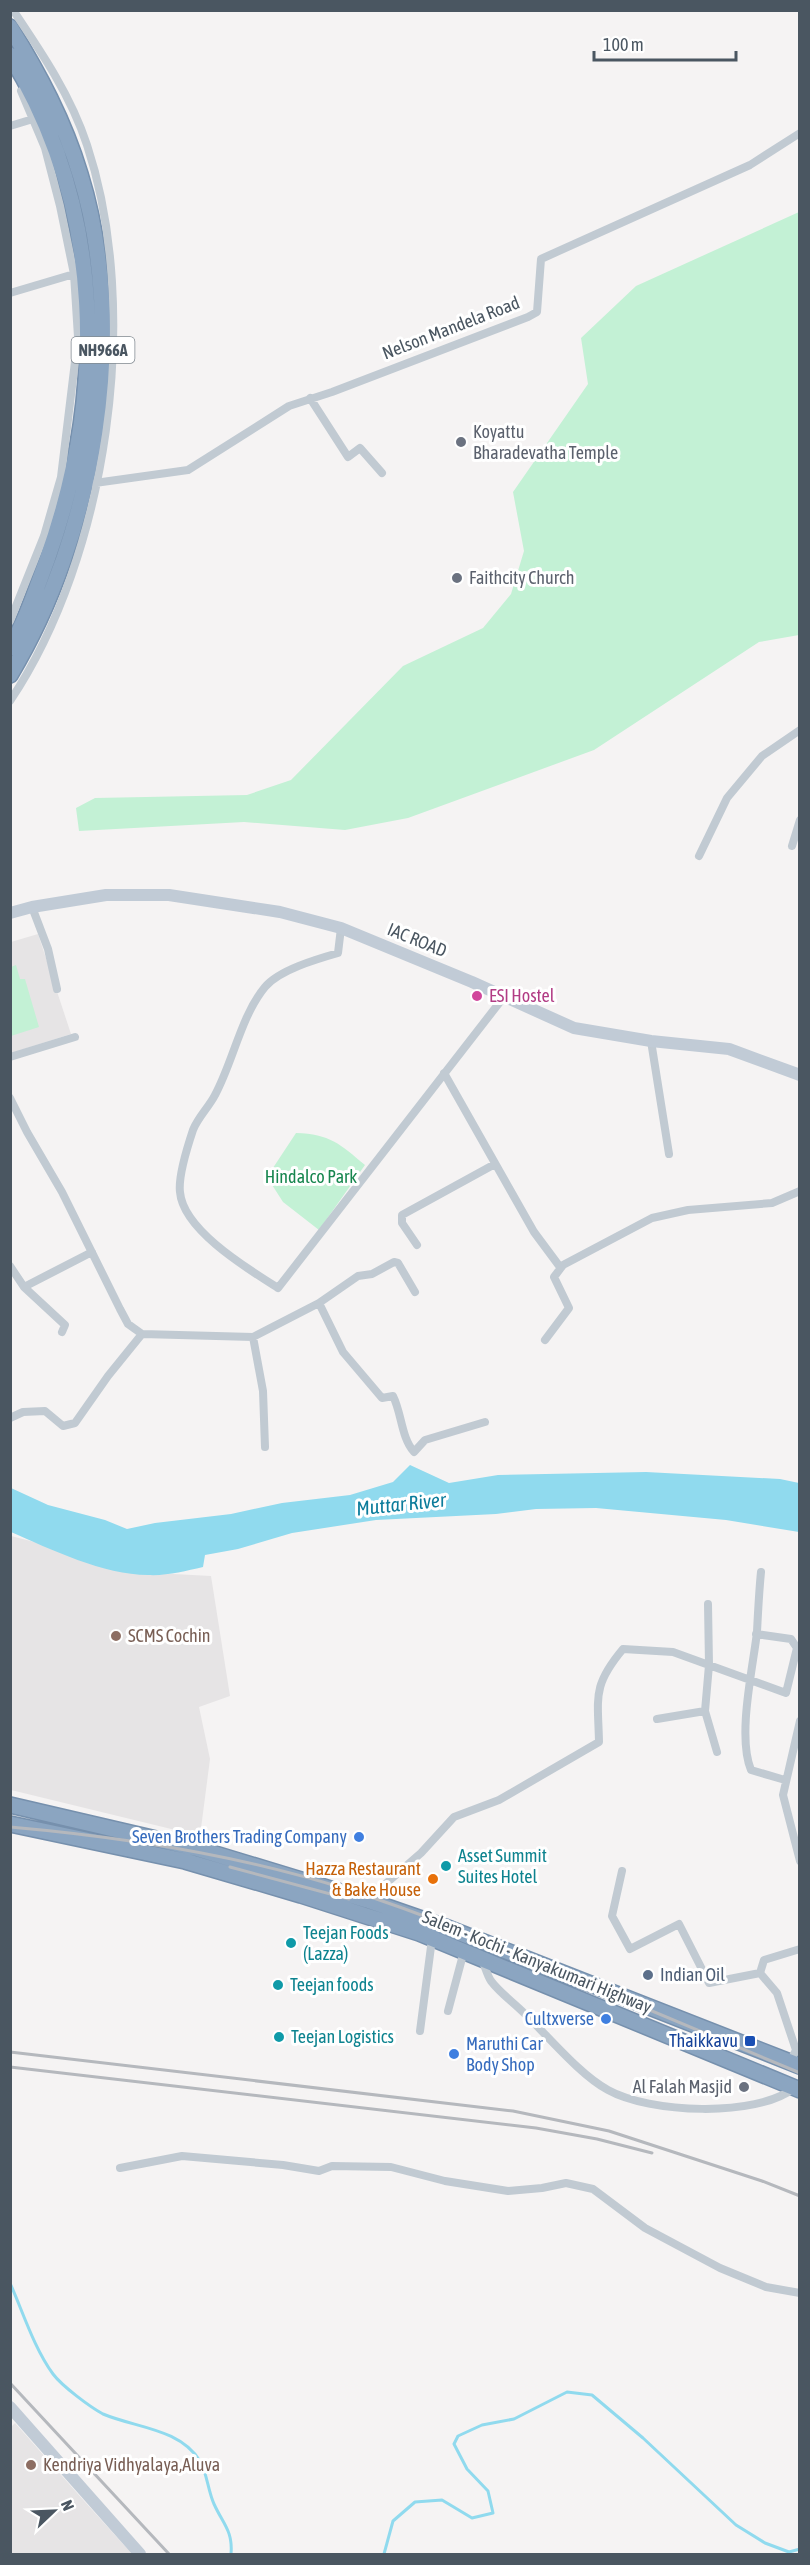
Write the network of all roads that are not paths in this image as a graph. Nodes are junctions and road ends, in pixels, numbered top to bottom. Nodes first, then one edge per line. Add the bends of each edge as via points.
1 (13, 10) edge
2 (10, 27) edge
3 (10, 55) edge
4 (10, 71) edge
5 (33, 119) junction
6 (10, 126) edge
7 (800, 133) edge
8 (74, 274) junction
9 (10, 293) edge
10 (310, 398) junction
11 (382, 473) dead end
12 (95, 483) junction
13 (10, 621) edge
14 (10, 648) edge
15 (10, 675) edge
16 (10, 700) edge
17 (800, 730) edge
18 (800, 820) edge
19 (792, 846) dead end
20 (699, 856) dead end
21 (32, 907) junction
22 (10, 913) edge
23 (341, 928) junction
24 (57, 989) dead end
25 (502, 998) junction
26 (75, 1037) dead end
27 (651, 1041) junction
28 (10, 1057) edge
29 (444, 1072) junction
30 (800, 1076) edge
31 (10, 1098) edge
32 (669, 1154) dead end
33 (495, 1164) junction
34 (800, 1191) edge
35 (417, 1245) dead end
36 (92, 1252) junction
37 (10, 1266) edge
38 (560, 1267) junction
39 (24, 1287) junction
40 (415, 1292) dead end
41 (320, 1303) junction
42 (62, 1332) dead end
43 (142, 1334) junction
44 (253, 1337) junction
45 (545, 1340) dead end
46 (10, 1418) edge
47 (484, 1422) dead end
48 (266, 1447) dead end
49 (761, 1572) dead end
50 (708, 1604) dead end
51 (756, 1634) junction
52 (709, 1665) junction
53 (750, 1679) junction
54 (705, 1711) junction
55 (657, 1719) dead end
56 (800, 1721) edge
57 (717, 1752) dead end
58 (789, 1766) junction
59 (800, 1768) edge
60 (785, 1780) junction
61 (10, 1805) edge
62 (10, 1824) edge
63 (800, 1861) edge
64 (622, 1871) dead end
65 (367, 1900) junction
66 (432, 1939) junction
67 (800, 1948) edge
68 (464, 1952) junction
69 (482, 1960) junction
70 (760, 1973) junction
71 (448, 2011) dead end
72 (420, 2031) dead end
73 (769, 2054) junction
74 (795, 2064) edge
75 (759, 2074) junction
76 (797, 2089) edge
77 (120, 2168) dead end
78 (800, 2293) edge
79 (10, 2407) edge
80 (140, 2554) edge

1 - 12 street via 64,88 87,145 102,203 115,327 112,392
2 - 15 highway, NH966A via 61,121 81,176 93,228 103,335 101,397 76,516 57,574
3 - 14 highway, NH966A via 50,132 71,200 85,268 89,338 84,402 59,526
4 - 5 street
5 - 6 street
5 - 8 street via 51,171
7 - 10 street, Nelson Mandela Road via 750,165 541,259 537,312
8 - 9 street
8 - 13 street via 78,337 61,477 44,536
10 - 11 street via 348,456 360,448
10 - 12 street, Nelson Mandela Road via 289,406 188,470
12 - 16 street via 80,548 62,599
17 - 20 street via 762,756 727,798
18 - 19 street
21 - 22 main road, IAC ROAD
21 - 23 main road, IAC ROAD via 106,895 169,896 280,912
21 - 24 street via 48,949
23 - 25 main road, IAC ROAD
23 - 29 street via 338,953 289,971 266,986 253,1006 215,1095 194,1127 180,1192 188,1216 226,1251 278,1288
25 - 27 main road, IAC ROAD via 574,1028
25 - 29 street
26 - 28 street
27 - 30 main road, IAC ROAD via 729,1049
27 - 32 street
29 - 33 street
31 - 36 street
33 - 35 street via 402,1215 402,1222
33 - 38 street via 534,1232
34 - 38 street via 772,1203 688,1210 652,1218
36 - 39 street
36 - 43 street via 128,1324
37 - 39 street
38 - 45 street via 554,1277 569,1308
39 - 42 street via 66,1325
40 - 41 street via 394,1262 372,1274 358,1276
41 - 44 street
41 - 47 street via 343,1352 382,1398 393,1396 407,1443 414,1452 425,1440
43 - 44 street
43 - 46 street via 75,1423 63,1426 45,1411 23,1412
44 - 48 street
49 - 51 street
50 - 52 street
51 - 53 street
51 - 53 street via 791,1638 797,1648 786,1693
52 - 53 street
52 - 54 street
52 - 65 street via 673,1652 623,1649 606,1670 598,1690 599,1742 499,1800 454,1817 421,1853
53 - 60 street via 748,1763 757,1773
54 - 55 street
54 - 57 street
56 - 58 street
58 - 59 street
58 - 60 street
60 - 63 street via 783,1795
61 - 65 highway, Salem - Kochi - Kanyakumari Highway via 199,1849
62 - 66 highway, Salem - Kochi - Kanyakumari Highway via 185,1861
64 - 70 street via 612,1916 630,1949 679,1924 709,1983
65 - 73 highway, Salem - Kochi - Kanyakumari Highway
66 - 68 highway, Salem - Kochi - Kanyakumari Highway
66 - 72 street
67 - 70 street via 765,1960
68 - 69 highway, Salem - Kochi - Kanyakumari Highway
68 - 71 street
69 - 75 highway, Salem - Kochi - Kanyakumari Highway
69 - 76 street via 503,1994 580,2067 617,2095 706,2110 778,2097
70 - 74 street via 777,1993 793,2038
73 - 74 highway, Salem - Kochi - Kanyakumari Highway
73 - 75 highway
75 - 76 highway, Salem - Kochi - Kanyakumari Highway
77 - 78 street via 182,2156 320,2171 332,2166 391,2168 508,2191 566,2183 593,2189 645,2228 720,2268 766,2287
79 - 80 main road

